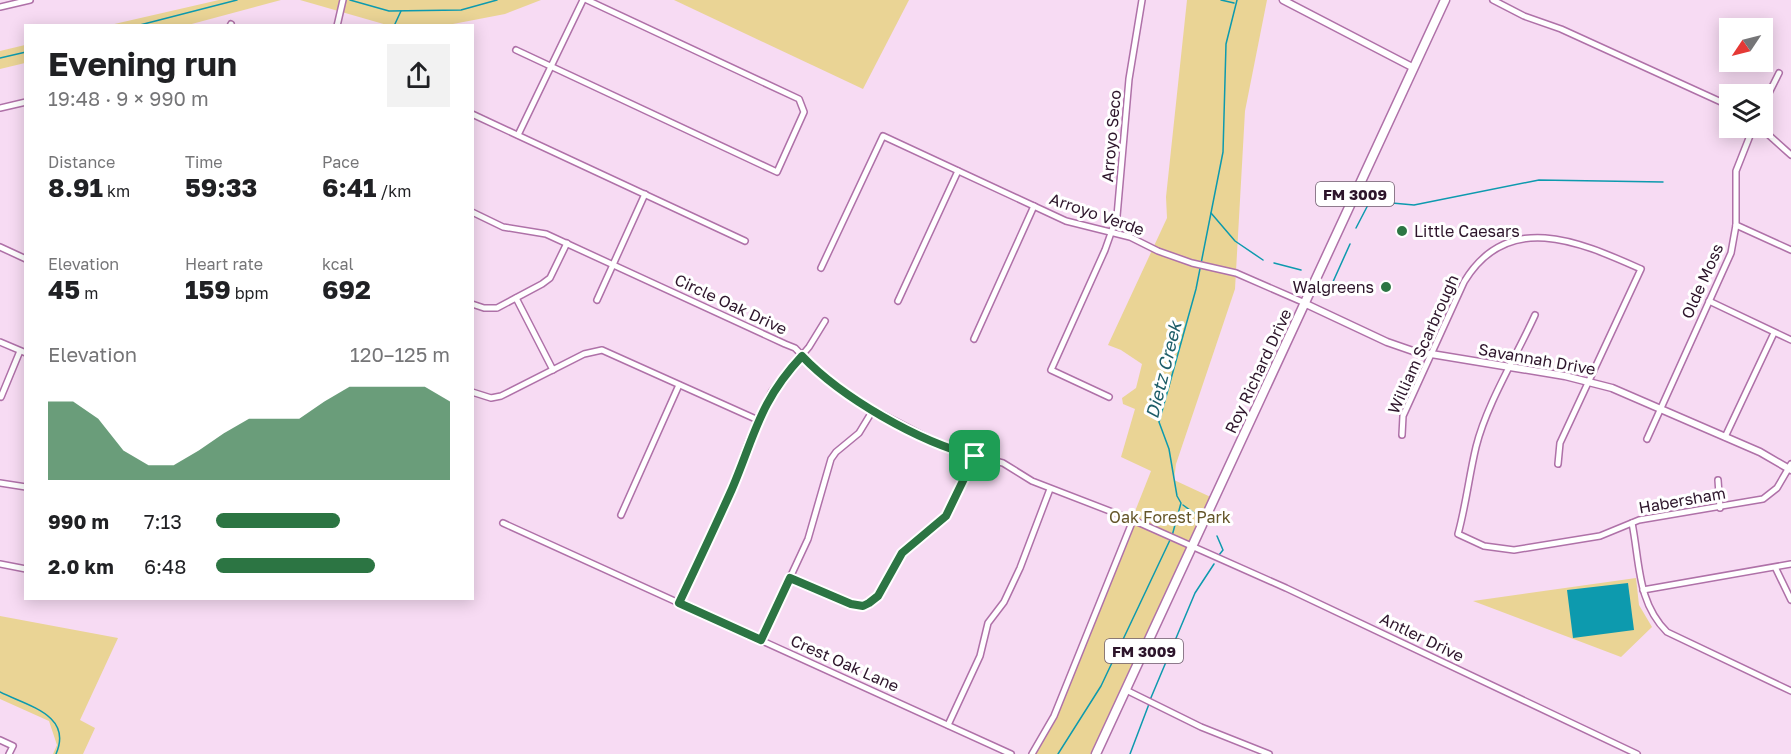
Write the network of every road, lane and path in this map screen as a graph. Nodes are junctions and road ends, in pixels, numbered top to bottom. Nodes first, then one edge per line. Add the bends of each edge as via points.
1 (30, 0) edge
2 (343, 0) edge
3 (585, 0) edge
4 (1142, 0) edge
5 (1283, 0) edge
6 (1445, 0) edge
7 (1493, 0) edge
8 (0, 7) edge
9 (337, 24) edge
10 (516, 50) dead end
11 (1412, 67) junction
12 (552, 68) junction
13 (1779, 73) dead end
14 (1773, 85) edge
15 (1719, 101) edge
16 (24, 102) edge
17 (0, 108) edge
18 (474, 115) edge
19 (518, 135) junction
20 (1749, 138) edge
21 (1772, 138) edge
22 (1791, 155) edge
23 (958, 171) junction
24 (645, 194) junction
25 (1034, 206) junction
26 (474, 213) edge
27 (1736, 225) junction
28 (1113, 231) junction
29 (745, 241) dead end
30 (567, 243) junction
31 (0, 247) edge
32 (1791, 250) edge
33 (24, 258) edge
34 (613, 264) junction
35 (821, 268) dead end
36 (516, 298) junction
37 (597, 300) dead end
38 (898, 301) dead end
39 (1709, 301) junction
40 (1306, 304) junction
41 (474, 305) edge
42 (1535, 315) dead end
43 (825, 321) dead end
44 (1774, 333) junction
45 (974, 339) dead end
46 (1791, 340) edge
47 (0, 342) edge
48 (23, 352) edge
49 (1431, 354) junction
50 (802, 356) junction
51 (1511, 367) junction
52 (553, 370) junction
53 (1588, 381) junction
54 (679, 385) junction
55 (474, 393) edge
56 (1, 397) edge
57 (1109, 397) dead end
58 (1660, 407) junction
59 (873, 410) junction
60 (758, 420) junction
61 (1402, 435) dead end
62 (1725, 437) junction
63 (1647, 439) dead end
64 (975, 456) junction
65 (1558, 464) dead end
66 (1790, 468) edge
67 (1718, 480) dead end
68 (0, 483) edge
69 (24, 487) edge
70 (1050, 489) junction
71 (1720, 508) junction
72 (621, 515) dead end
73 (1133, 520) junction
74 (503, 523) dead end
75 (1632, 523) junction
76 (1192, 548) junction
77 (0, 564) edge
78 (1791, 564) edge
79 (24, 569) edge
80 (1776, 569) junction
81 (790, 578) junction
82 (1643, 590) junction
83 (1791, 600) edge
84 (679, 603) junction
85 (761, 640) junction
86 (1126, 690) junction
87 (1791, 691) edge
88 (948, 725) junction
89 (0, 740) edge
90 (9, 754) edge
91 (1011, 754) edge
92 (1032, 754) edge
93 (1096, 754) edge
94 (1269, 754) edge
95 (1637, 754) edge

1 - 8 street
2 - 9 street
3 - 12 street
3 - 12 street via 795,97 804,107 802,117 777,172
4 - 28 street, Arroyo Seco
5 - 11 street
6 - 11 main road, Roy Richard Drive / FM 3009
7 - 15 street
10 - 12 street
11 - 40 main road, Roy Richard Drive / FM 3009
12 - 19 street
13 - 14 street
16 - 17 street
18 - 19 street
19 - 24 street
20 - 27 street, Olde Moss via 1736,171
21 - 22 street
23 - 25 street, Arroyo Verde
23 - 35 street, Arroyo Verde via 883,136
23 - 38 street
24 - 29 street
24 - 34 street
25 - 28 street, Arroyo Verde via 1066,221
25 - 45 street
26 - 30 street, Circle Oak Drive via 503,226 546,234
27 - 32 street
27 - 39 street, Olde Moss via 1731,253
28 - 40 street, Arroyo Verde via 1192,263 1236,273
28 - 57 street, Arroyo Seco via 1051,370
30 - 34 street, Circle Oak Drive
30 - 36 street via 550,278
31 - 33 street
34 - 37 street
34 - 50 street, Circle Oak Drive via 785,344
36 - 41 street via 497,308
36 - 52 street
39 - 44 street
39 - 58 street, Olde Moss
40 - 49 street, Savannah Drive via 1395,345
40 - 76 main road, Roy Richard Drive / FM 3009
42 - 51 street
43 - 50 street
44 - 46 street
44 - 62 street
47 - 48 street
48 - 56 street
49 - 51 street, Savannah Drive
49 - 53 street, William Scarbrough via 1470,273 1484,257 1518,238 1565,240 1641,268
49 - 61 street, William Scarbrough via 1403,416
50 - 59 street, Circle Oak Drive via 831,383
50 - 60 street via 782,377
51 - 53 street, Savannah Drive
51 - 75 street, Habersham via 1483,424 1458,534 1484,546 1514,550 1600,536
52 - 54 street via 591,351 602,350
52 - 55 street via 501,396 491,398
53 - 58 street, Savannah Drive
53 - 65 street via 1560,443
54 - 60 street
54 - 72 street
58 - 62 street, Savannah Drive
58 - 63 street, Olde Moss
59 - 64 street, Circle Oak Drive via 948,448
59 - 81 street via 858,433 831,459 812,527
60 - 84 street via 732,488
62 - 66 street, Savannah Drive
64 - 70 street, Circle Oak Drive via 1003,462
64 - 81 street via 946,516 902,553 878,596 869,603 851,604
66 - 71 street, Habersham via 1777,488 1763,499
67 - 71 street
68 - 69 street
70 - 73 street, Circle Oak Drive
70 - 88 street via 1020,568 1004,602 988,623 980,656
71 - 75 street, Habersham
73 - 76 street, Circle Oak Drive
73 - 92 street via 1054,716
74 - 84 street, Crest Oak Lane
75 - 82 street
76 - 86 main road, Roy Richard Drive / FM 3009
76 - 95 street, Antler Drive via 1381,632
77 - 79 street
78 - 80 street
80 - 82 street
80 - 83 street
81 - 85 street
82 - 87 street via 1651,615 1667,632
84 - 85 street, Crest Oak Lane
85 - 88 street, Crest Oak Lane
86 - 93 main road, Roy Richard Drive / FM 3009
86 - 94 street
88 - 91 street, Crest Oak Lane
89 - 90 street via 13,746

